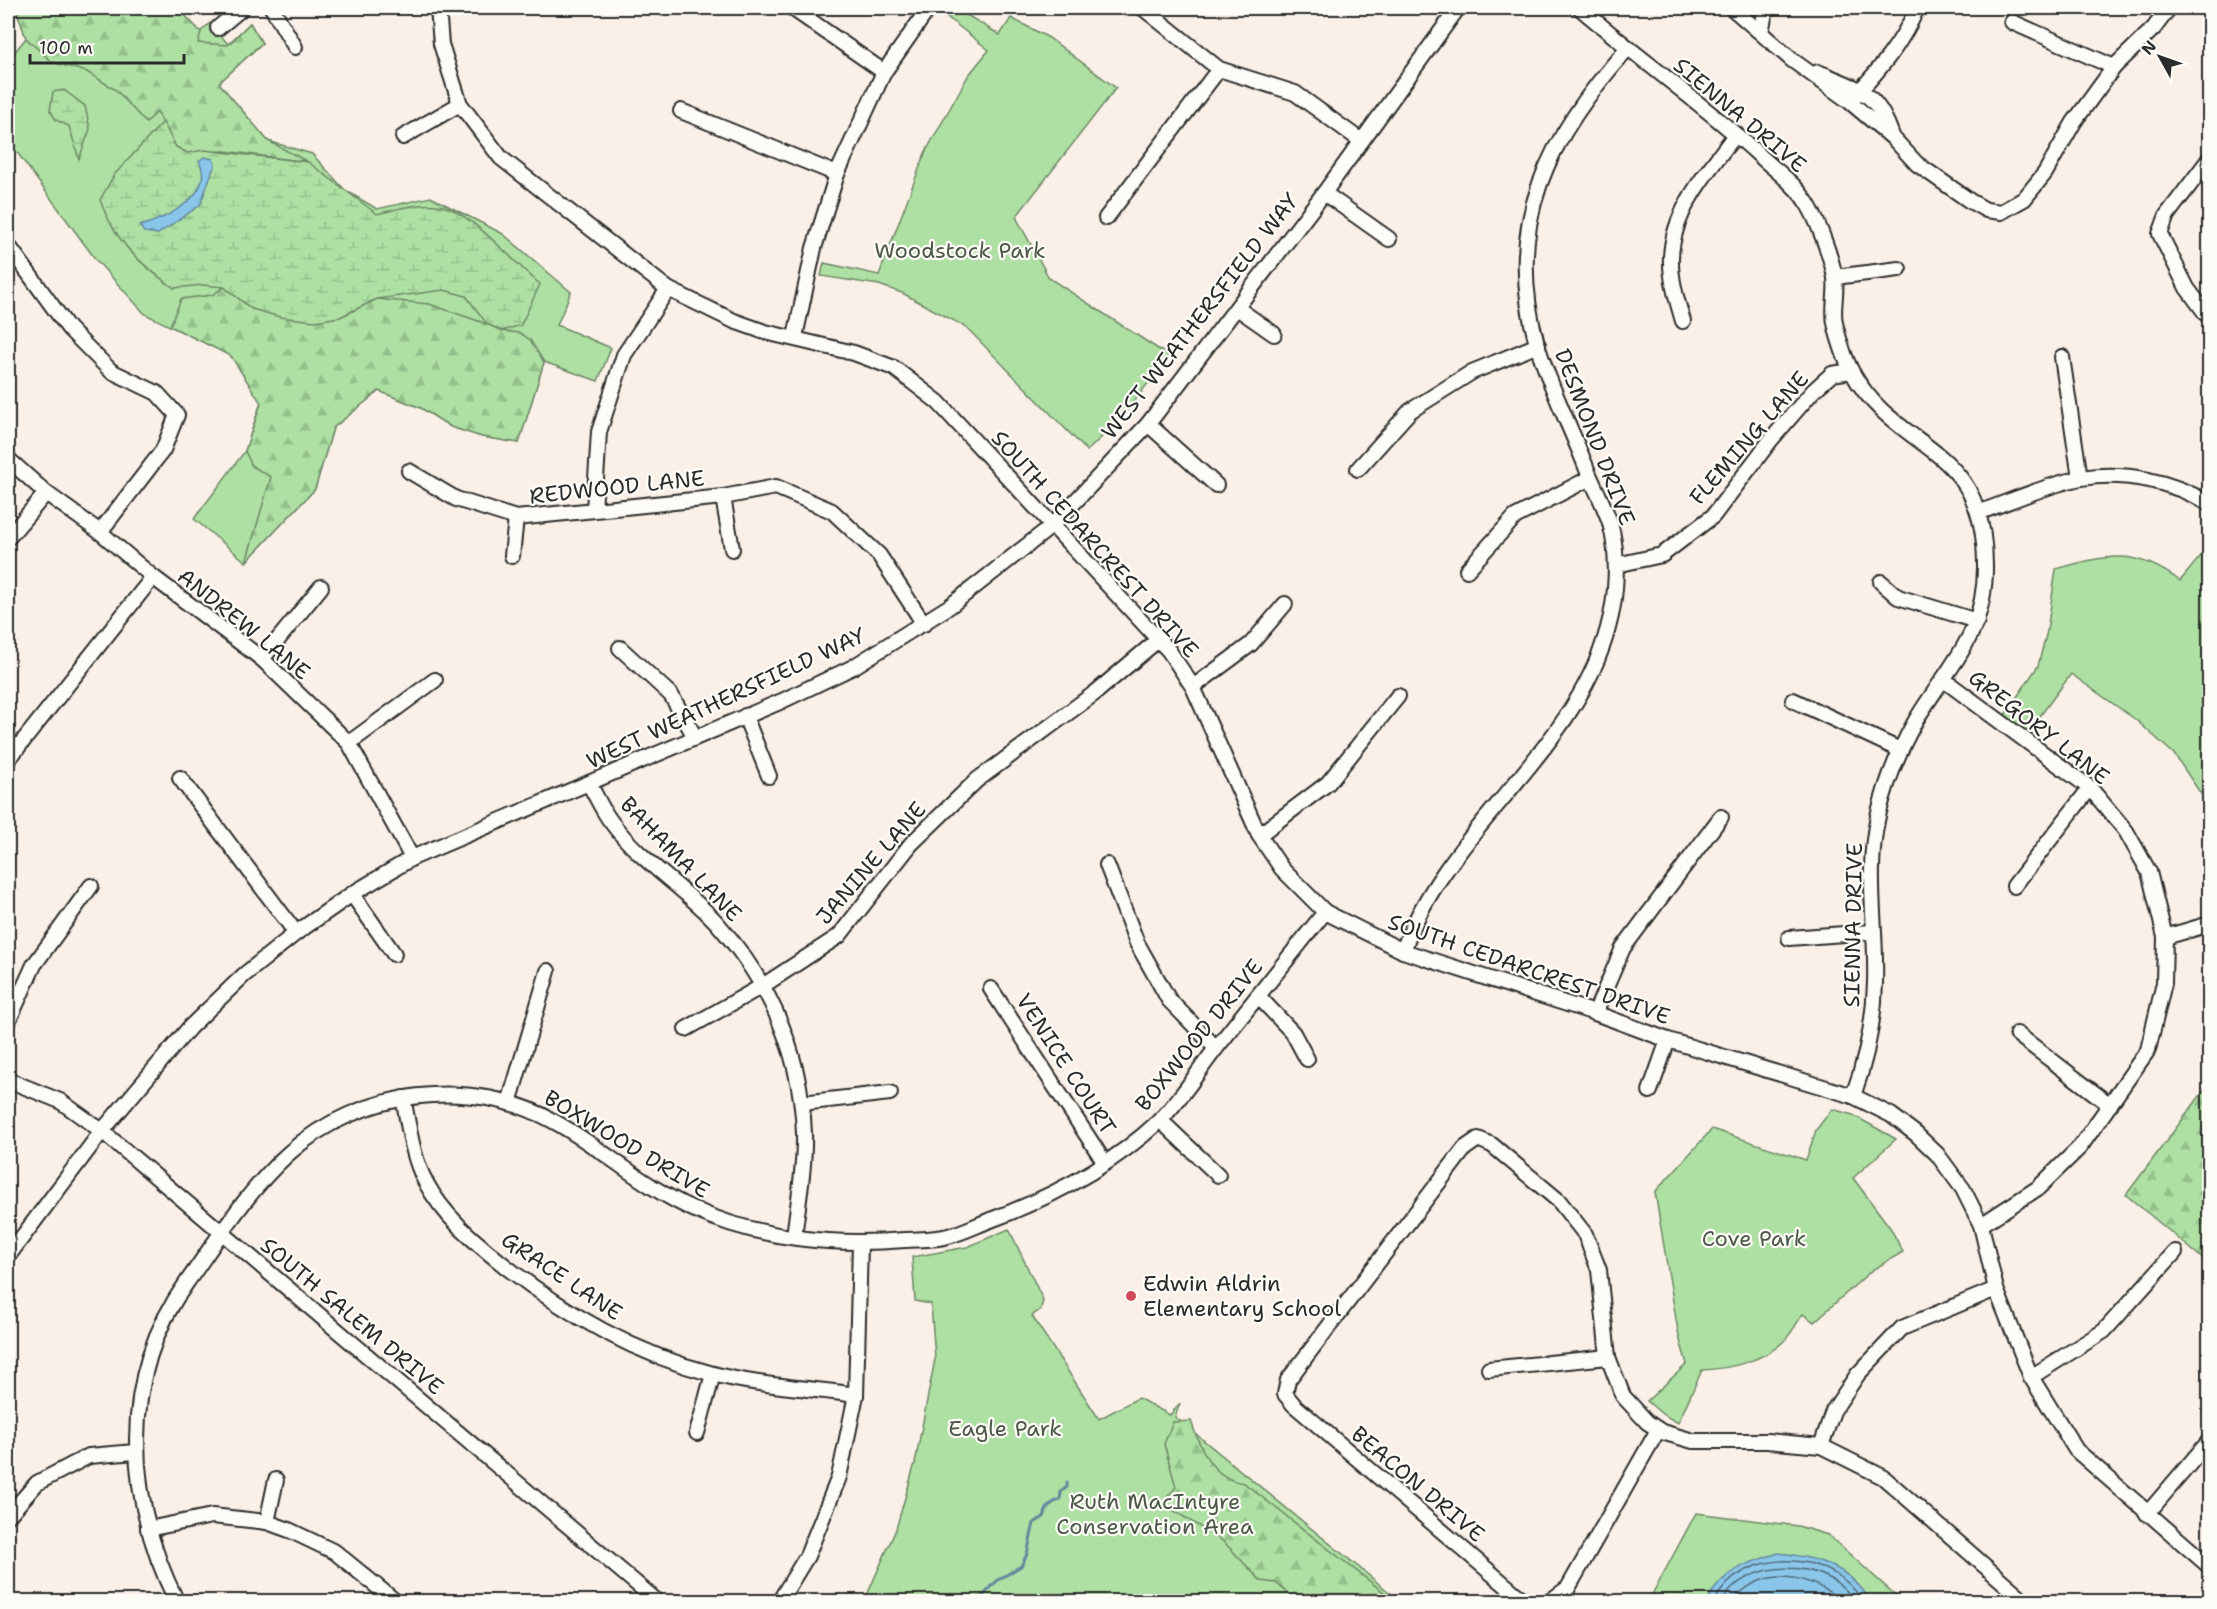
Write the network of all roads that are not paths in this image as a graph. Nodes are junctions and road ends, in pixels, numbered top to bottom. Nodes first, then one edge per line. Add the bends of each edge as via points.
1 (242, 8) edge
2 (272, 8) edge
3 (438, 8) edge
4 (792, 8) edge
5 (929, 8) edge
6 (1143, 8) edge
7 (1458, 8) edge
8 (1580, 8) edge
9 (1732, 8) edge
10 (1766, 8) edge
11 (1917, 8) edge
12 (2169, 8) edge
13 (2012, 22) dead end
14 (218, 28) dead end
15 (1761, 32) junction
16 (295, 47) dead end
17 (1627, 49) junction
18 (1792, 60) junction
19 (2114, 67) junction
20 (1219, 69) junction
21 (884, 72) junction
22 (1859, 91) junction
23 (1849, 101) junction
24 (460, 104) junction
25 (681, 111) dead end
26 (1736, 134) junction
27 (403, 136) dead end
28 (1893, 138) junction
29 (1360, 140) junction
30 (2210, 158) edge
31 (837, 174) junction
32 (1323, 193) junction
33 (1106, 218) dead end
34 (1389, 239) dead end
35 (8, 245) edge
36 (1899, 269) dead end
37 (1835, 278) junction
38 (668, 289) junction
39 (1237, 308) junction
40 (2210, 319) edge
41 (1683, 321) dead end
42 (1274, 334) dead end
43 (795, 337) junction
44 (1538, 345) junction
45 (2062, 357) dead end
46 (1851, 371) junction
47 (1148, 424) junction
48 (8, 459) edge
49 (1358, 470) dead end
50 (409, 471) dead end
51 (1590, 478) junction
52 (2080, 478) junction
53 (1216, 485) dead end
54 (46, 493) junction
55 (723, 497) junction
56 (2210, 504) edge
57 (594, 510) junction
58 (1980, 512) junction
59 (516, 518) junction
60 (1053, 525) junction
61 (100, 532) junction
62 (8, 538) edge
63 (732, 549) dead end
64 (512, 556) dead end
65 (1616, 565) junction
66 (1467, 570) dead end
67 (153, 577) junction
68 (1881, 582) dead end
69 (321, 587) dead end
70 (1286, 604) dead end
71 (1977, 621) junction
72 (924, 624) junction
73 (1159, 639) junction
74 (620, 648) dead end
75 (262, 659) junction
76 (435, 680) dead end
77 (1944, 680) junction
78 (1193, 687) junction
79 (1398, 696) dead end
80 (1793, 700) dead end
81 (745, 716) junction
82 (695, 737) junction
83 (349, 743) junction
84 (1900, 750) junction
85 (8, 760) edge
86 (769, 776) dead end
87 (180, 778) dead end
88 (590, 784) junction
89 (2090, 788) junction
90 (1721, 816) dead end
91 (1259, 835) junction
92 (412, 858) junction
93 (1107, 866) dead end
94 (91, 886) dead end
95 (2014, 886) dead end
96 (352, 894) junction
97 (1324, 912) junction
98 (2210, 924) edge
99 (1872, 932) junction
100 (296, 933) junction
101 (2165, 937) junction
102 (1789, 938) dead end
103 (1403, 951) junction
104 (394, 954) dead end
105 (548, 971) dead end
106 (764, 985) junction
107 (991, 989) dead end
108 (1259, 997) junction
109 (1595, 1013) junction
110 (8, 1022) edge
111 (686, 1029) dead end
112 (2017, 1034) dead end
113 (1668, 1040) junction
114 (1216, 1048) junction
115 (1307, 1059) dead end
116 (8, 1080) edge
117 (1650, 1091) dead end
118 (890, 1093) dead end
119 (1853, 1096) junction
120 (404, 1098) junction
121 (509, 1103) junction
122 (802, 1103) junction
123 (2110, 1105) junction
124 (1160, 1120) junction
125 (102, 1131) junction
126 (1106, 1163) junction
127 (1218, 1175) dead end
128 (1981, 1225) junction
129 (222, 1234) junction
130 (794, 1237) junction
131 (860, 1244) junction
132 (2175, 1252) dead end
133 (8, 1256) edge
134 (1996, 1289) junction
135 (1608, 1357) junction
136 (1489, 1369) dead end
137 (713, 1374) junction
138 (2031, 1377) junction
139 (856, 1395) junction
140 (1658, 1430) junction
141 (697, 1433) dead end
142 (2210, 1440) edge
143 (1821, 1446) junction
144 (135, 1452) junction
145 (276, 1480) dead end
146 (2147, 1514) junction
147 (8, 1516) edge
148 (267, 1522) junction
149 (148, 1529) junction
150 (2210, 1567) edge
151 (2021, 1600) edge
152 (177, 1602) edge
153 (396, 1602) edge
154 (658, 1602) edge
155 (779, 1602) edge
156 (1528, 1602) edge
157 (1549, 1602) edge

1 - 14 street
2 - 16 street
3 - 24 street, SOUTH CEDARCREST DRIVE via 441,44
4 - 21 street
5 - 21 street
6 - 20 street
7 - 29 street, WEST WEATHERSFIELD WAY
8 - 17 street, SIENNA DRIVE
9 - 15 street
10 - 15 street
11 - 22 street via 1889,60
12 - 19 street
13 - 19 street
15 - 18 street
17 - 26 street, SIENNA DRIVE
17 - 44 street, DESMOND DRIVE via 1581,105 1552,153 1534,199 1524,246 1527,298
18 - 22 street
18 - 23 street
19 - 28 street via 2024,199 2001,212 1986,210 1970,201 1917,164
20 - 29 street via 1295,93
20 - 33 street
21 - 31 street
22 - 23 street
22 - 28 street via 1876,102
23 - 28 street
24 - 27 street
24 - 38 street, SOUTH CEDARCREST DRIVE via 501,158
25 - 31 street
26 - 37 street, SIENNA DRIVE via 1806,200
26 - 41 street via 1689,197 1678,227 1671,256 1674,290
29 - 32 street, WEST WEATHERSFIELD WAY
30 - 40 street via 2167,215 2160,234 2187,288
31 - 43 street via 814,248
32 - 34 street
32 - 39 street, WEST WEATHERSFIELD WAY
35 - 61 street via 69,329 111,371 157,393 177,415 163,450
36 - 37 street
37 - 46 street, SIENNA DRIVE via 1835,323
38 - 43 street, SOUTH CEDARCREST DRIVE via 765,333
38 - 57 street via 624,355 599,432
39 - 42 street
39 - 47 street, WEST WEATHERSFIELD WAY
43 - 60 street, SOUTH CEDARCREST DRIVE via 894,368 938,402
44 - 49 street via 1472,372 1410,411
44 - 51 street, DESMOND DRIVE
45 - 52 street
46 - 58 street, SIENNA DRIVE via 1872,400 1954,469
46 - 65 street, FLEMING LANE via 1832,374 1813,391 1713,516 1662,555
47 - 53 street
47 - 60 street, WEST WEATHERSFIELD WAY
48 - 54 street, ANDREW LANE
50 - 59 street, REDWOOD LANE via 456,499
51 - 65 street, DESMOND DRIVE via 1610,523
51 - 66 street via 1515,517
52 - 56 street via 2148,478 2191,492
52 - 58 street
54 - 61 street, ANDREW LANE
54 - 62 street
55 - 57 street, REDWOOD LANE
55 - 63 street, REDWOOD LANE
55 - 72 street, REDWOOD LANE via 776,487 832,511 879,555
57 - 59 street, REDWOOD LANE
58 - 71 street, SIENNA DRIVE via 1986,566
59 - 64 street, REDWOOD LANE
60 - 72 street, WEST WEATHERSFIELD WAY
60 - 73 street, SOUTH CEDARCREST DRIVE
61 - 67 street, ANDREW LANE
65 - 103 street, DESMOND DRIVE via 1608,628 1582,696 1426,897
67 - 75 street, ANDREW LANE
67 - 85 street
68 - 71 street via 1898,597
69 - 75 street
70 - 78 street via 1251,644
71 - 77 street, SIENNA DRIVE
72 - 81 street, WEST WEATHERSFIELD WAY via 853,667
73 - 78 street, SOUTH CEDARCREST DRIVE
73 - 106 street, JANINE LANE via 1095,693 977,780 911,844 839,936
74 - 82 street via 671,695
75 - 83 street, ANDREW LANE
76 - 83 street
77 - 84 street, SIENNA DRIVE
77 - 89 street, GREGORY LANE
78 - 91 street, SOUTH CEDARCREST DRIVE
79 - 91 street via 1328,783
80 - 84 street
81 - 82 street, WEST WEATHERSFIELD WAY
81 - 86 street
82 - 88 street, WEST WEATHERSFIELD WAY
83 - 92 street, ANDREW LANE
84 - 99 street, SIENNA DRIVE via 1873,840
87 - 100 street
88 - 92 street, WEST WEATHERSFIELD WAY
88 - 106 street, BAHAMA LANE via 612,823 716,923
89 - 95 street
89 - 101 street, GREGORY LANE via 2126,831 2149,872
90 - 109 street via 1623,948
91 - 97 street, SOUTH CEDARCREST DRIVE via 1282,869
92 - 96 street, WEST WEATHERSFIELD WAY
93 - 114 street via 1137,943 1169,1000
94 - 110 street via 34,964
96 - 100 street, WEST WEATHERSFIELD WAY
96 - 104 street
97 - 103 street, SOUTH CEDARCREST DRIVE
97 - 108 street, BOXWOOD DRIVE
98 - 101 street
99 - 102 street
99 - 119 street, SIENNA DRIVE via 1874,1009
100 - 125 street, WEST WEATHERSFIELD WAY via 202,1015
101 - 123 street, GREGORY LANE via 2164,983 2148,1050
103 - 109 street, SOUTH CEDARCREST DRIVE
105 - 121 street
106 - 111 street, JANINE LANE
106 - 122 street, BAHAMA LANE via 790,1048
107 - 126 street, VENICE COURT
108 - 114 street, BOXWOOD DRIVE
108 - 115 street via 1293,1033
109 - 113 street, SOUTH CEDARCREST DRIVE
112 - 123 street
113 - 117 street
113 - 119 street, SOUTH CEDARCREST DRIVE
114 - 124 street, BOXWOOD DRIVE
116 - 125 street, SOUTH SALEM DRIVE via 60,1101
118 - 122 street
119 - 128 street, SOUTH CEDARCREST DRIVE via 1891,1115 1937,1154 1963,1189
120 - 121 street, BOXWOOD DRIVE via 457,1095
120 - 129 street, BOXWOOD DRIVE via 346,1116 297,1146 265,1177
120 - 137 street, GRACE LANE via 417,1163 439,1204 457,1226 530,1285 578,1317 625,1344
121 - 130 street, BOXWOOD DRIVE via 556,1122 633,1177 696,1211
122 - 130 street, BAHAMA LANE via 803,1158
123 - 128 street, GREGORY LANE via 2080,1147 2038,1188
124 - 126 street, BOXWOOD DRIVE
124 - 127 street
125 - 129 street, SOUTH SALEM DRIVE
125 - 133 street, WEST WEATHERSFIELD WAY
126 - 131 street, BOXWOOD DRIVE via 1041,1202 946,1237
128 - 134 street, SOUTH CEDARCREST DRIVE
129 - 144 street, BOXWOOD DRIVE via 180,1291 157,1339 143,1383
129 - 154 street, SOUTH SALEM DRIVE
130 - 131 street, BOXWOOD DRIVE
131 - 139 street
132 - 138 street via 2104,1331
134 - 138 street, SOUTH CEDARCREST DRIVE
134 - 143 street via 1902,1328 1858,1374 1833,1411
135 - 136 street
135 - 140 street via 1623,1396
135 - 156 street, BEACON DRIVE via 1599,1270 1585,1234 1559,1201 1492,1145 1478,1139 1465,1148 1285,1386 1285,1394 1303,1413
137 - 139 street, GRACE LANE
137 - 141 street
138 - 146 street, SOUTH CEDARCREST DRIVE via 2076,1450
139 - 155 street via 839,1477 807,1556
140 - 143 street via 1693,1441
140 - 157 street via 1568,1588
142 - 146 street
143 - 151 street via 1883,1477
144 - 147 street via 89,1456 37,1483
144 - 149 street, BOXWOOD DRIVE
145 - 148 street
146 - 150 street, SOUTH CEDARCREST DRIVE
148 - 149 street via 212,1516
148 - 153 street via 336,1552
149 - 152 street, BOXWOOD DRIVE

